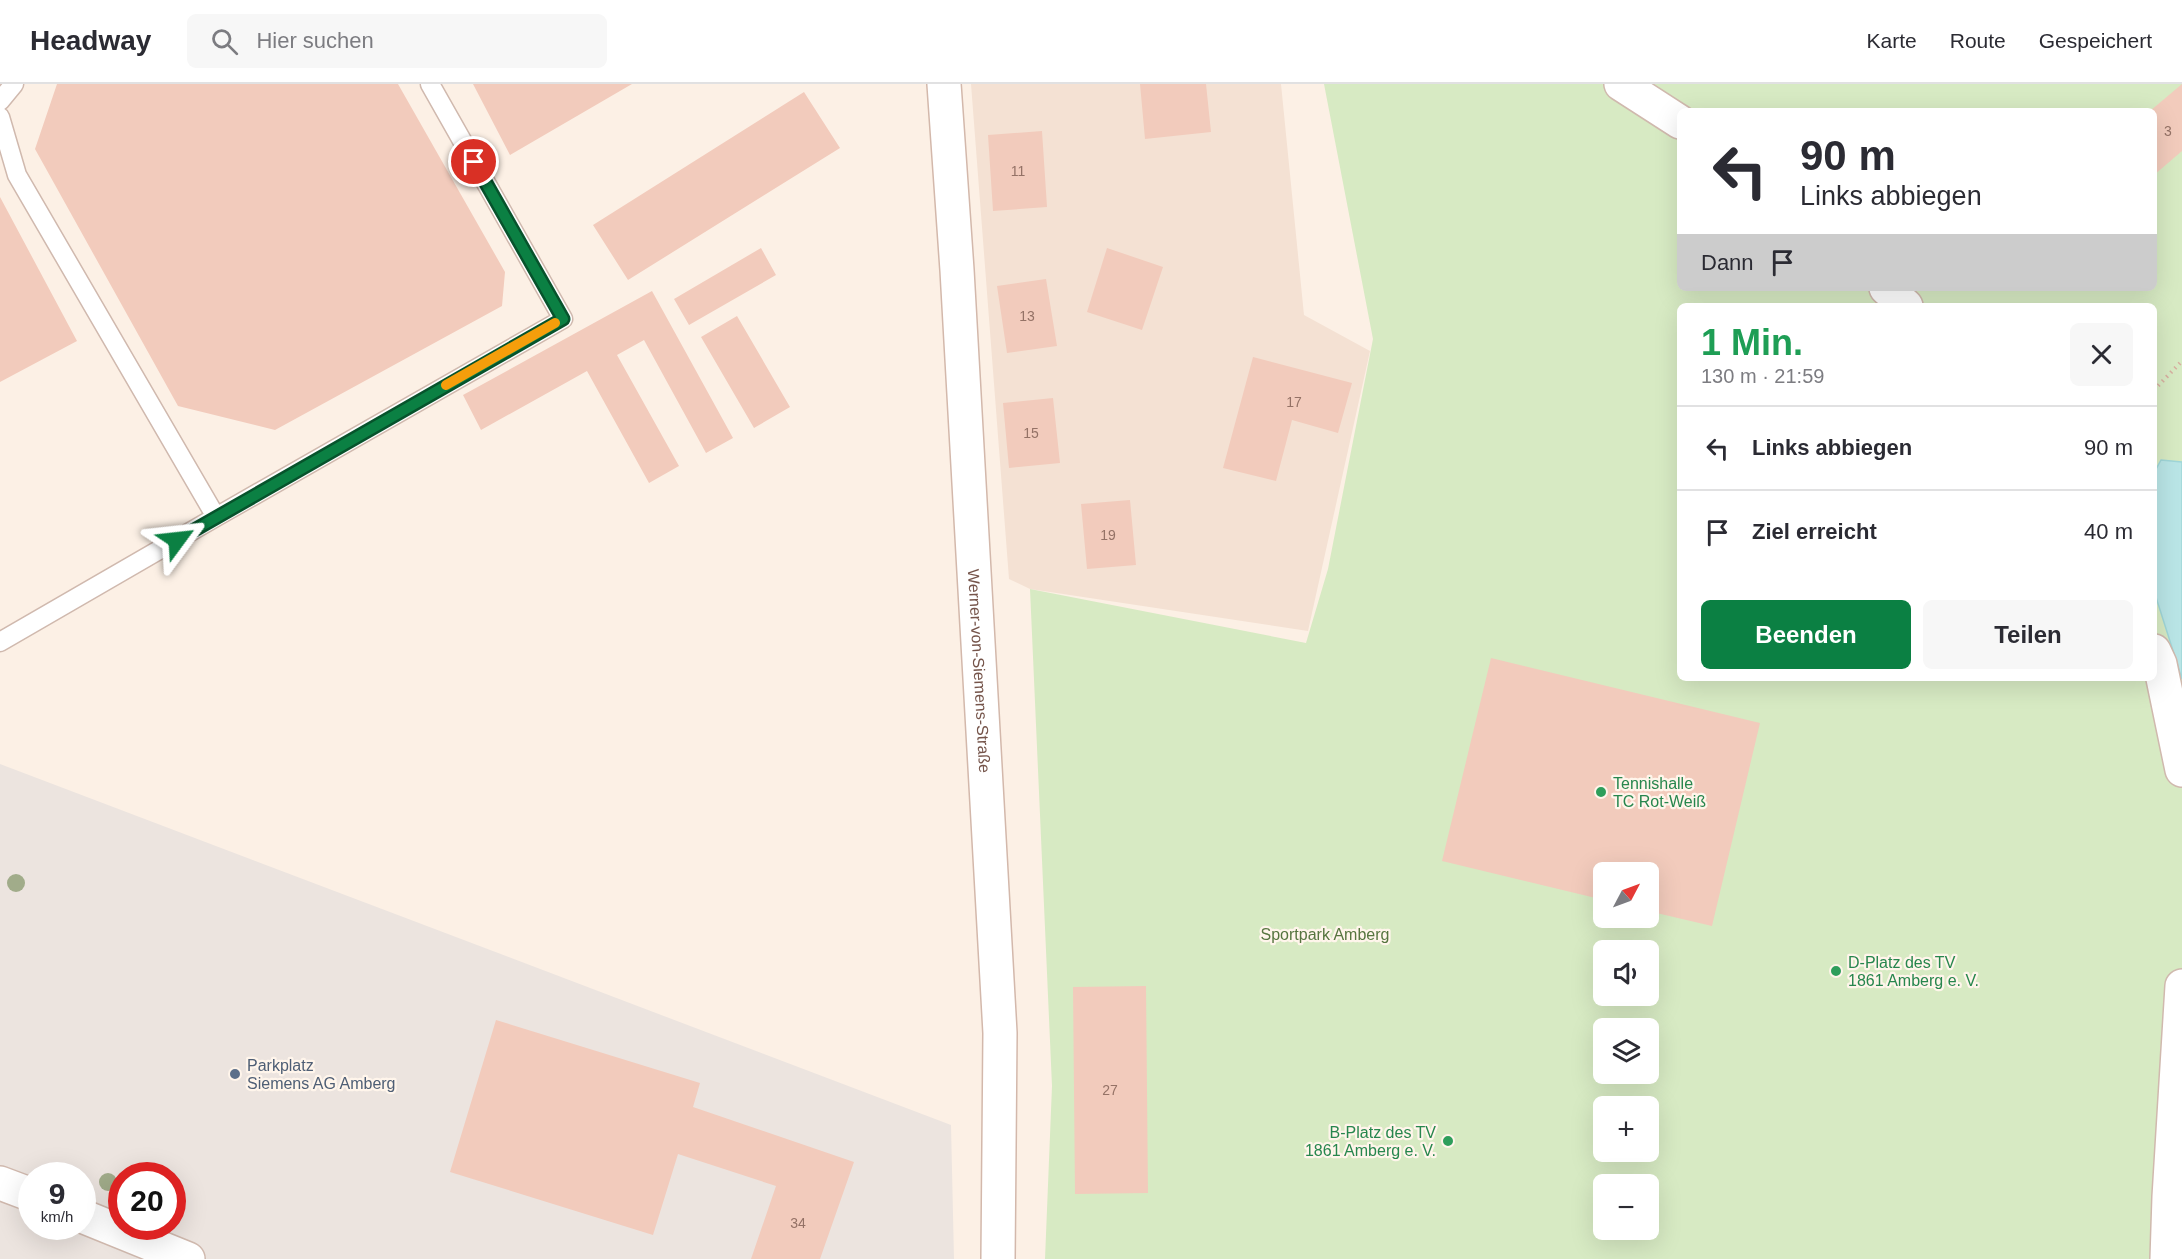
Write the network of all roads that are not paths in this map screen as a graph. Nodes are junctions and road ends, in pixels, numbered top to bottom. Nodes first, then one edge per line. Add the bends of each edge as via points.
1 (14, 84) edge
2 (430, 84) edge
3 (944, 84) edge
4 (1621, 84) edge
5 (0, 101) edge
6 (0, 117) edge
7 (1677, 120) edge
8 (1889, 291) edge
9 (1903, 303) edge
10 (216, 517) junction
11 (0, 642) edge
12 (2157, 658) edge
13 (2182, 770) edge
14 (2182, 986) edge
15 (0, 1183) edge
16 (18, 1190) edge
17 (96, 1222) edge
18 (188, 1259) edge
19 (998, 1259) edge
20 (2167, 1259) edge

1 - 5 lane
2 - 10 lane via 563,319
3 - 19 main road, Werner-von-Siemens-Straße via 1000,1033
4 - 7 main road
6 - 10 lane via 17,175
8 - 9 main road
10 - 11 lane
12 - 13 main road
14 - 20 main road
15 - 16 main road
17 - 18 main road

